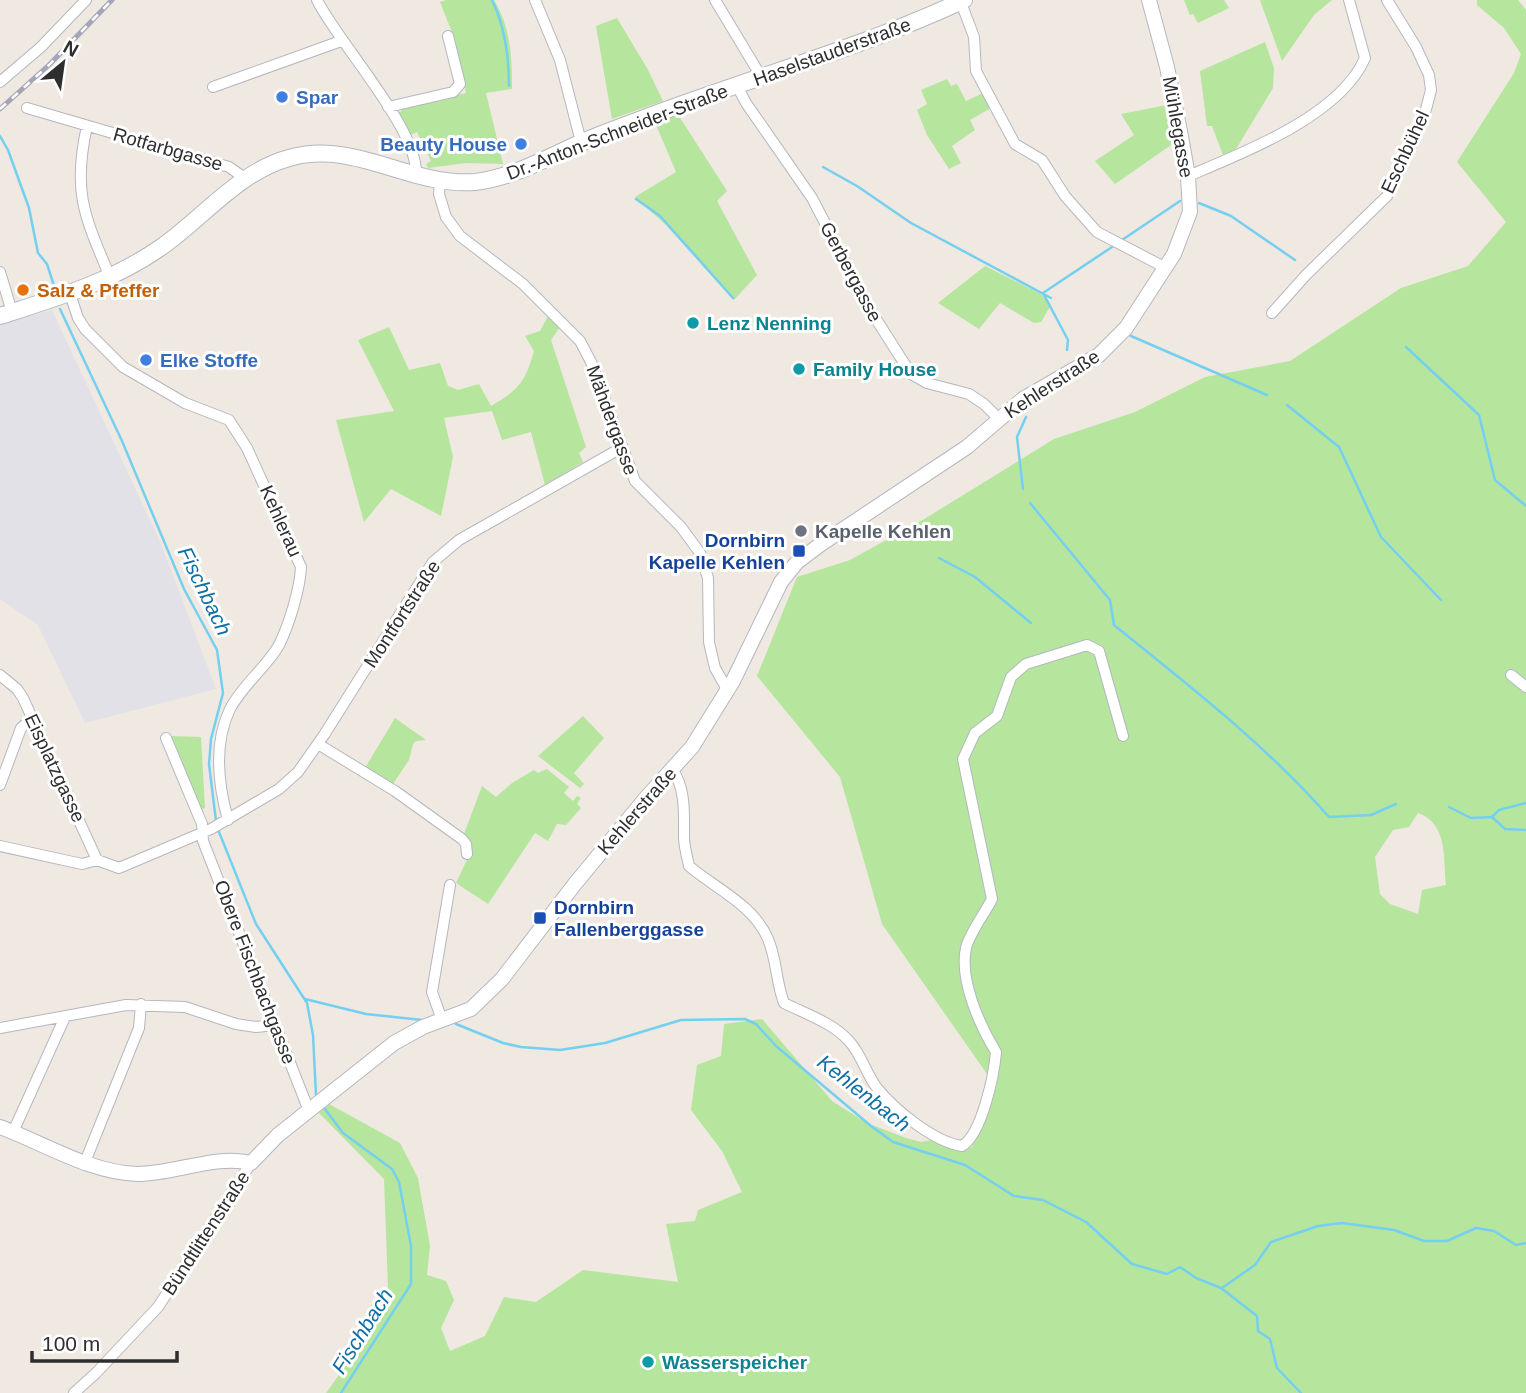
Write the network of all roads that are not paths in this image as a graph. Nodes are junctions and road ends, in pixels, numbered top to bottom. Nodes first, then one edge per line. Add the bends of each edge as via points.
1 (86, 0) edge
2 (317, 0) edge
3 (535, 0) edge
4 (715, 0) edge
5 (962, 0) edge
6 (1149, 0) edge
7 (1349, 0) edge
8 (1387, 0) edge
9 (448, 36) dead end
10 (341, 41) junction
11 (762, 78) junction
12 (0, 82) edge
13 (737, 86) junction
14 (213, 87) dead end
15 (388, 107) junction
16 (27, 108) dead end
17 (87, 126) junction
18 (581, 142) junction
19 (416, 175) junction
20 (1188, 176) junction
21 (246, 179) junction
22 (440, 181) junction
23 (1174, 254) joint
24 (1166, 268) junction
25 (0, 272) edge
26 (110, 277) junction
27 (70, 294) junction
28 (1272, 313) dead end
29 (6, 314) edge
30 (998, 418) junction
31 (621, 448) junction
32 (0, 675) edge
33 (1511, 675) dead end
34 (1526, 687) edge
35 (728, 691) junction
36 (32, 719) junction
37 (1123, 736) dead end
38 (166, 738) dead end
39 (318, 744) junction
40 (672, 769) junction
41 (0, 785) edge
42 (227, 821) junction
43 (207, 830) junction
44 (0, 846) edge
45 (467, 854) dead end
46 (101, 862) junction
47 (450, 885) dead end
48 (141, 1004) junction
49 (65, 1017) junction
50 (442, 1020) junction
51 (275, 1025) junction
52 (0, 1028) edge
53 (309, 1111) junction
54 (7, 1130) edge
55 (85, 1162) junction
56 (251, 1163) junction
57 (74, 1393) edge

1 - 12 street
2 - 10 street
3 - 18 street via 560,60
4 - 11 street
5 - 11 main road, Haselstauderstraße via 900,29
5 - 24 street via 974,37 976,71 1008,134 1046,164 1065,196 1097,232
6 - 20 street, Mühlegasse
7 - 20 street via 1365,58 1353,79 1279,135
8 - 28 street, Eschbühel via 1429,75 1424,117 1387,196
9 - 15 street via 460,84 453,92
10 - 14 street
10 - 15 street
11 - 13 main road, Haselstauderstraße
13 - 18 main road, Dr.-Anton-Schneider-Straße
13 - 30 street, Gerbergasse via 811,198 869,308 911,374 969,394
15 - 19 street via 417,162
16 - 17 street, Rotfarbgasse
17 - 21 street, Rotfarbgasse via 229,167
17 - 26 street, Rotfarbgasse via 81,153 81,199
18 - 22 main road, Dr.-Anton-Schneider-Straße via 501,177
19 - 21 main road, Dr.-Anton-Schneider-Straße via 362,158 315,153 275,162
19 - 22 main road, Dr.-Anton-Schneider-Straße
20 - 23 street, Mühlegasse via 1190,212
21 - 26 main road, Dr.-Anton-Schneider-Straße via 160,248
22 - 31 street, Mähdergasse via 446,217 460,236 523,284 580,341
23 - 24 street, Kehlerstraße
24 - 30 street, Kehlerstraße via 1117,339
25 - 29 street
26 - 27 main road, Dr.-Anton-Schneider-Straße
27 - 29 main road, Dr.-Anton-Schneider-Straße
27 - 42 street, Kehlerau via 85,329 122,367 185,403 229,420 247,447 301,567 279,645 244,685 225,722 219,763
30 - 35 street, Kehlerstraße via 967,447 797,562 781,582
31 - 35 street, Mähdergasse via 641,490 681,527 700,553 708,578 709,642 715,668
31 - 39 street, Montfortstraße via 459,540 432,562
32 - 36 street, Eisplatzgasse via 17,690
33 - 34 street
35 - 40 street, Kehlerstraße
36 - 41 street via 21,728
36 - 46 street, Eisplatzgasse
37 - 40 street via 1099,651 1087,645 1026,664 1011,677 997,716 975,733 963,759 992,900 966,948 966,970 973,1009 996,1052 987,1097 971,1138 962,1146 900,1112 877,1088 849,1041 784,1003 768,940 758,921 689,866 681,792
38 - 43 street, Obere Fischbachgasse
39 - 42 street, Montfortstraße via 279,789
39 - 45 street via 462,839
40 - 50 street, Kehlerstraße via 502,979 471,1009
42 - 43 street, Montfortstraße
43 - 46 street via 119,868
43 - 51 street, Obere Fischbachgasse via 203,841
44 - 46 street via 82,864
47 - 50 street via 432,992
48 - 49 street
48 - 51 street via 185,1007 236,1024
48 - 55 street via 139,1028
49 - 52 street
49 - 54 street
50 - 53 street, Kehlerstraße via 394,1043
51 - 53 street, Obere Fischbachgasse
53 - 56 street, Kehlerstraße
54 - 55 street
55 - 56 street via 138,1174 220,1162
56 - 57 street, Bündtlittenstraße via 158,1307

